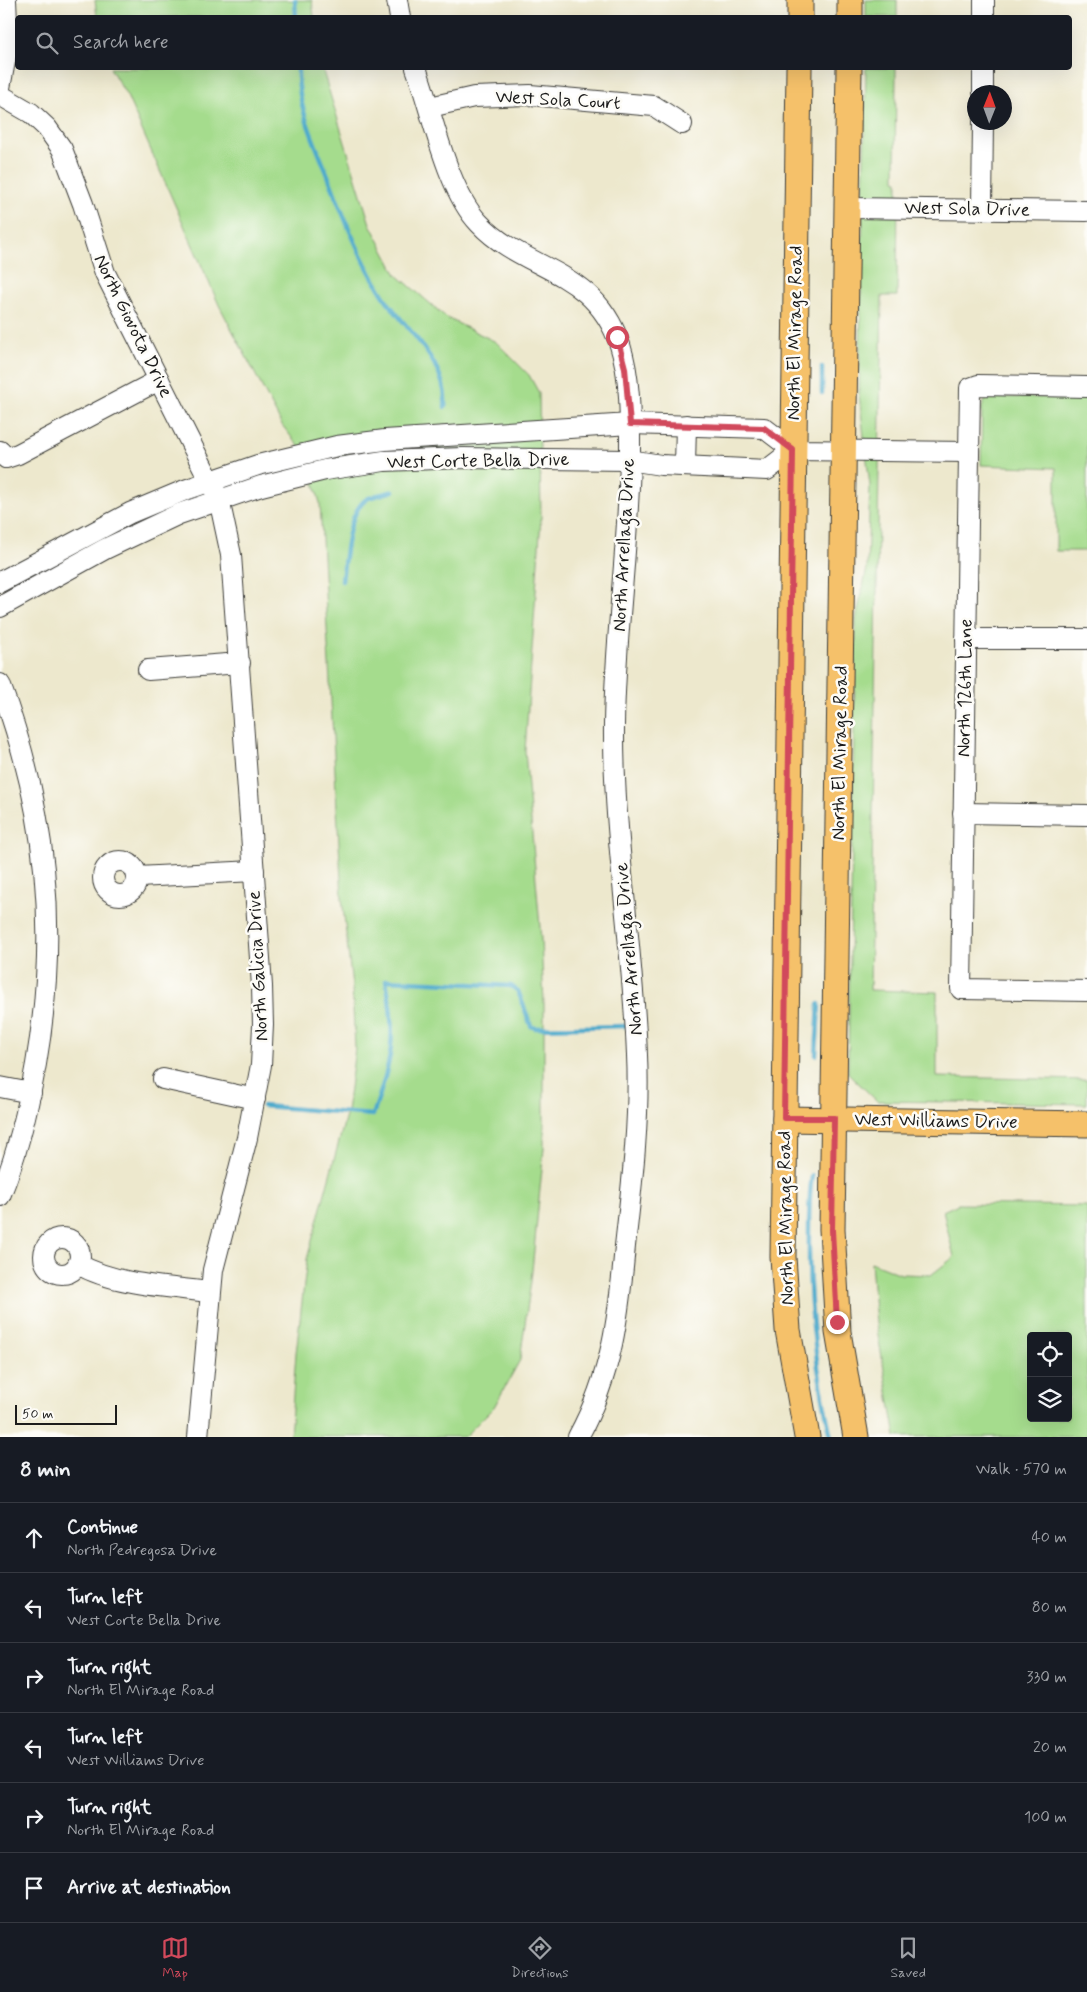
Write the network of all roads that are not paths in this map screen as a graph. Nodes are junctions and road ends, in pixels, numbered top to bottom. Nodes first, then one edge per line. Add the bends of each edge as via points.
1 (6, 0) edge
2 (397, 0) edge
3 (800, 0) edge
4 (850, 0) edge
5 (984, 0) edge
6 (400, 15) edge
7 (800, 15) edge
8 (850, 15) edge
9 (984, 15) edge
10 (417, 70) edge
11 (799, 70) edge
12 (849, 70) edge
13 (983, 70) edge
14 (983, 85) edge
15 (0, 88) edge
16 (0, 95) edge
17 (430, 107) junction
18 (682, 124) dead end
19 (983, 130) edge
20 (848, 208) junction
21 (982, 209) junction
22 (1087, 211) edge
23 (158, 380) junction
24 (1087, 387) edge
25 (630, 424) junction
26 (686, 425) junction
27 (793, 450) junction
28 (0, 451) edge
29 (845, 451) junction
30 (969, 452) junction
31 (630, 454) junction
32 (685, 466) junction
33 (215, 490) junction
34 (0, 582) edge
35 (0, 607) edge
36 (966, 639) junction
37 (1087, 639) edge
38 (240, 664) junction
39 (148, 670) dead end
40 (0, 684) edge
41 (963, 813) junction
42 (1087, 816) edge
43 (254, 871) junction
44 (138, 877) dead end
45 (1087, 990) edge
46 (164, 1079) dead end
47 (0, 1087) edge
48 (31, 1093) junction
49 (255, 1098) junction
50 (784, 1118) junction
51 (834, 1118) junction
52 (1087, 1124) edge
53 (0, 1196) edge
54 (78, 1264) dead end
55 (210, 1292) junction
56 (585, 1434) edge
57 (198, 1437) edge
58 (807, 1437) edge
59 (856, 1437) edge

1 - 15 street via 8,45
2 - 6 street
3 - 7 main road
4 - 8 main road
5 - 9 street
10 - 17 street, North Arrellaga Drive
11 - 27 main road, North El Mirage Road
12 - 20 main road, North El Mirage Road
13 - 14 street
16 - 23 street, North Giovota Drive via 31,114 47,128 62,149 105,273
17 - 18 street, West Sola Court via 474,97 530,95 654,106
17 - 25 street, North Arrellaga Drive via 454,185 479,224 504,245 577,285 607,319 622,350
19 - 21 street
20 - 21 street, West Sola Drive
20 - 29 main road, North El Mirage Road
21 - 22 street, West Sola Drive
23 - 28 street via 18,454 6,458
23 - 33 street, North Giovota Drive
24 - 30 street, North 126th Lane via 978,385 970,388
25 - 26 street, West Corte Bella Drive
25 - 31 street, North Arrellaga Drive
25 - 33 street, West Corte Bella Drive via 354,444 277,460
26 - 27 street, West Corte Bella Drive via 764,428
26 - 32 street
27 - 29 street
27 - 32 street, West Corte Bella Drive via 767,470
27 - 50 main road, North El Mirage Road
29 - 30 street
29 - 51 main road, North El Mirage Road
30 - 36 street, North 126th Lane
31 - 32 street, West Corte Bella Drive
31 - 33 street, West Corte Bella Drive via 392,460
31 - 56 street, North Arrellaga Drive via 614,728 636,1039 636,1107 615,1339
33 - 34 street, West Corte Bella Drive via 130,513
33 - 35 street, West Corte Bella Drive
33 - 38 street, North Galicia Drive via 231,555
36 - 37 street
36 - 41 street, North 126th Lane
38 - 39 street
38 - 43 street, North Galicia Drive
40 - 48 street via 24,754 36,804 46,873 48,966 42,1030
41 - 42 street
41 - 45 street, North 126th Lane via 961,989
43 - 44 street
43 - 49 street, North Galicia Drive via 263,1025
46 - 49 street
47 - 48 street
48 - 53 street via 19,1142
49 - 55 street, North Galicia Drive via 248,1138 218,1246
50 - 51 main road, West Williams Drive
50 - 58 main road, North El Mirage Road via 785,1291 793,1362
51 - 52 main road, West Williams Drive
51 - 59 main road, North El Mirage Road via 834,1289
54 - 55 street via 126,1280
55 - 57 street, North Galicia Drive

